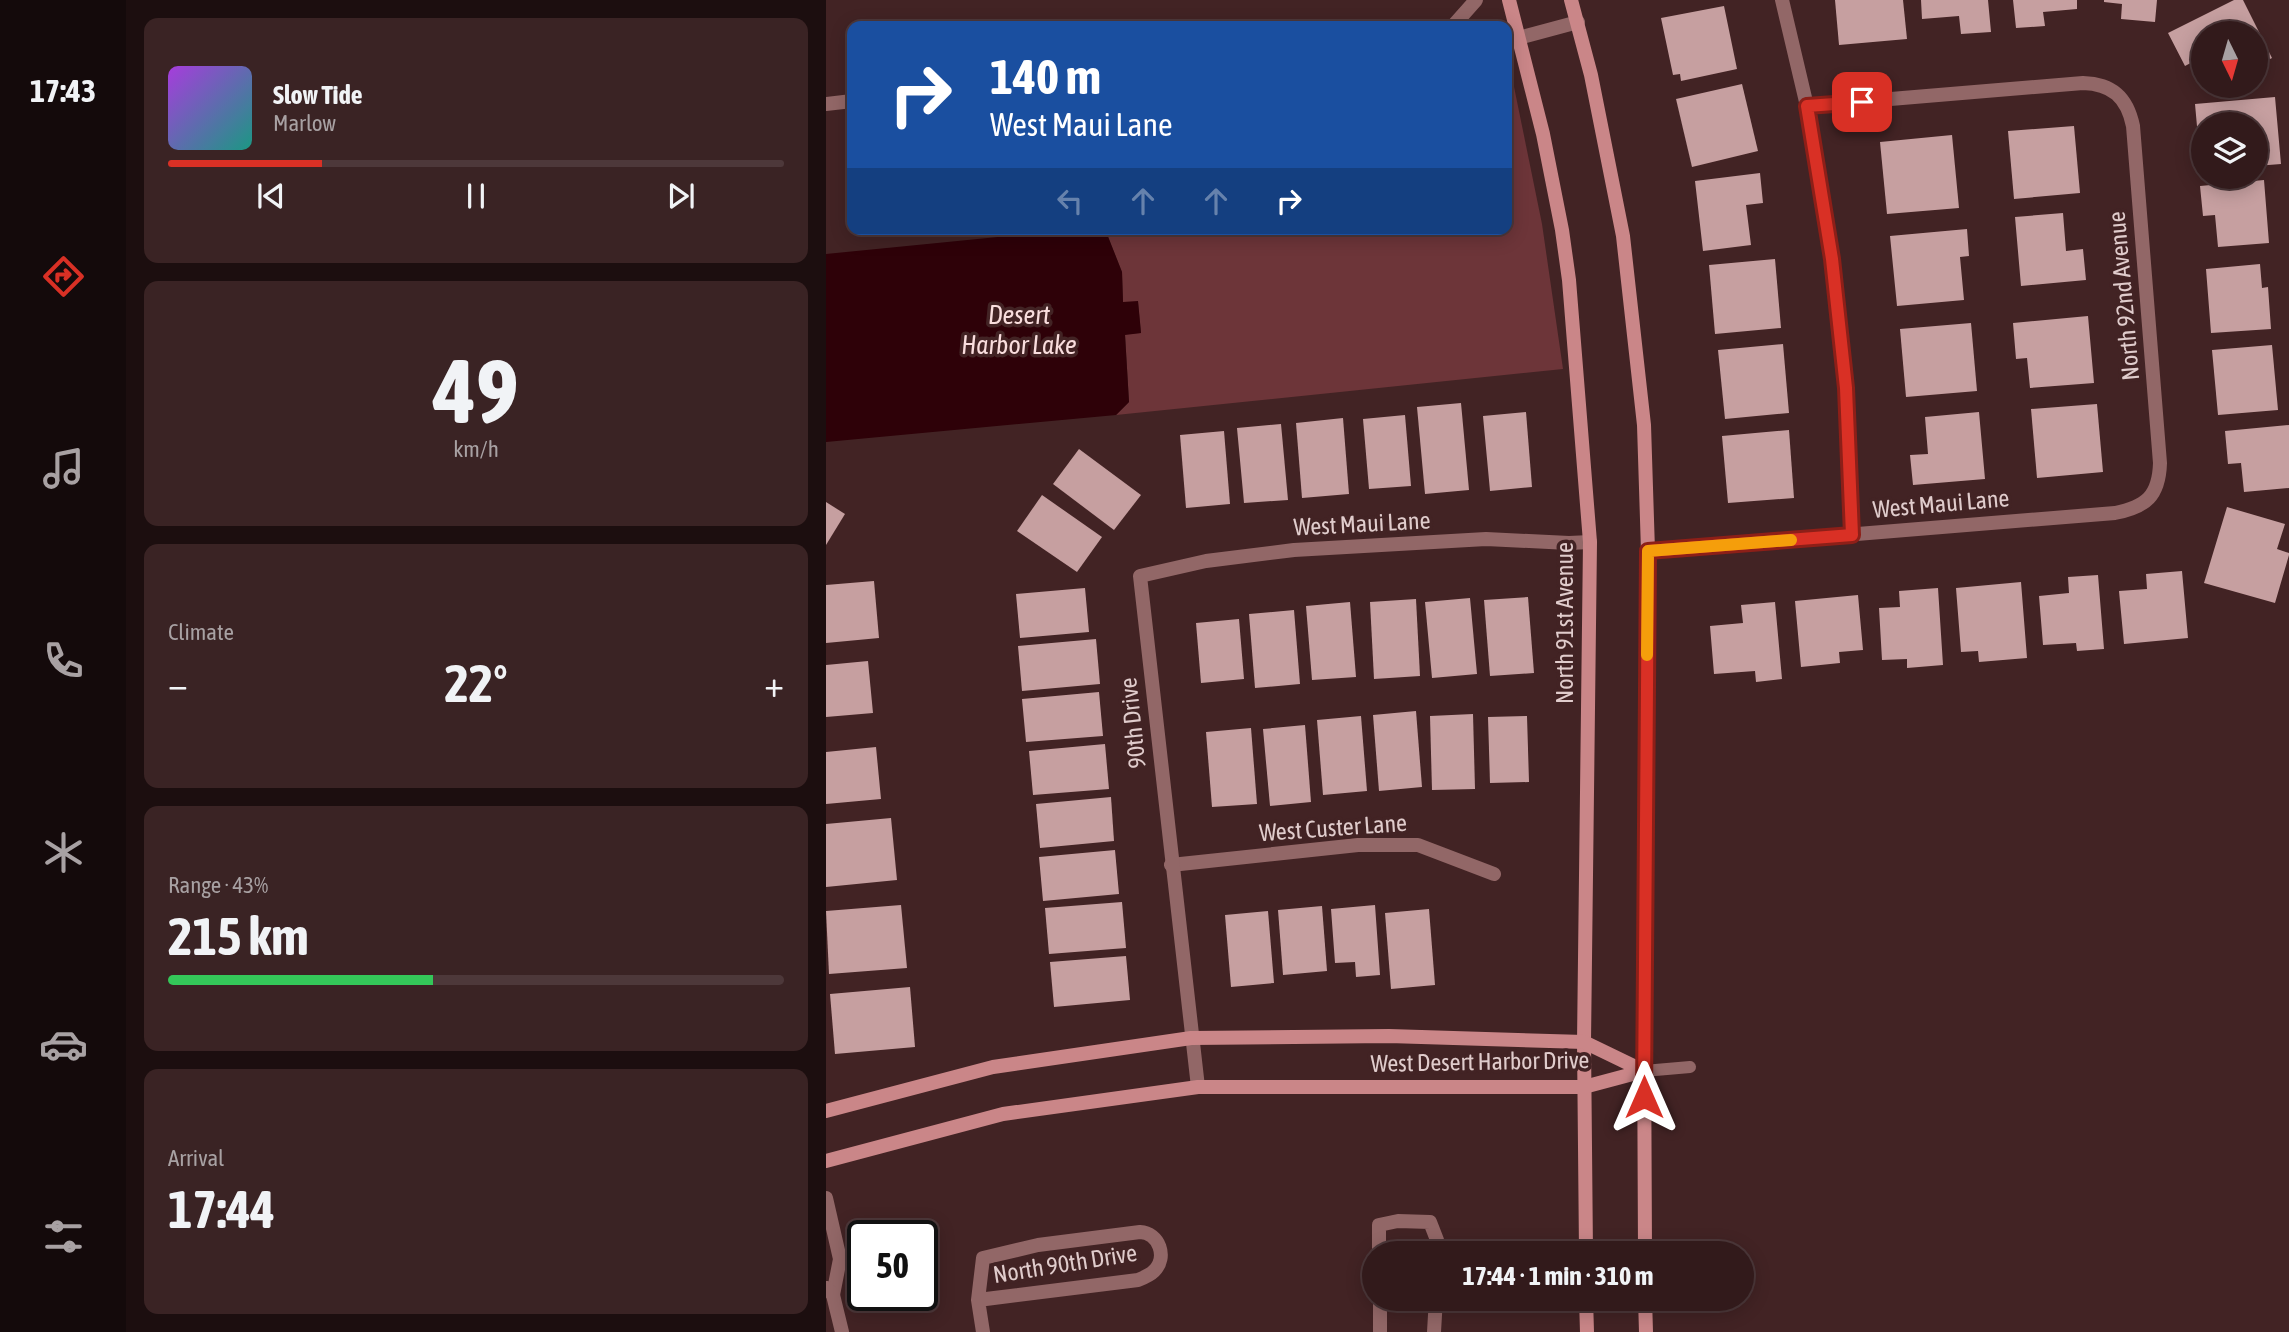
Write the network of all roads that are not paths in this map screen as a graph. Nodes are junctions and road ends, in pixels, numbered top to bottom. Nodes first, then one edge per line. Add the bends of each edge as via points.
1 (1476, 0) edge
2 (1509, 0) edge
3 (1570, 0) edge
4 (1782, 0) edge
5 (1457, 21) edge
6 (1512, 21) edge
7 (1578, 22) junction
8 (1514, 40) edge
9 (847, 102) edge
10 (826, 104) edge
11 (1807, 106) junction
12 (2151, 497) joint
13 (1852, 535) junction
14 (1590, 542) junction
15 (1648, 551) junction
16 (1140, 576) joint
17 (1171, 865) junction
18 (1494, 874) dead end
19 (1191, 1038) junction
20 (1584, 1042) junction
21 (1690, 1067) dead end
22 (1644, 1071) junction
23 (1198, 1087) junction
24 (1584, 1087) junction
25 (826, 1111) edge
26 (826, 1161) edge
27 (826, 1198) edge
28 (1379, 1241) edge
29 (1437, 1241) edge
30 (1586, 1241) edge
31 (1645, 1241) edge
32 (829, 1291) edge
33 (978, 1300) junction
34 (1380, 1311) edge
35 (1435, 1311) edge
36 (1586, 1311) edge
37 (1645, 1311) edge
38 (842, 1332) edge
39 (983, 1332) edge
40 (1380, 1332) edge
41 (1434, 1332) edge
42 (1587, 1332) edge
43 (1646, 1332) edge

1 - 5 street
2 - 6 main road, North 91st Avenue
3 - 7 main road
4 - 11 street
7 - 8 street
7 - 15 main road via 1623,236 1644,425
8 - 14 main road, North 91st Avenue via 1546,148 1569,280
9 - 10 street
11 - 12 street, North 92nd Avenue via 2083,83 2118,93 2133,126 2160,476
11 - 13 street via 1832,259 1846,388
12 - 13 street, West Maui Lane via 2115,513
13 - 15 street, West Maui Lane
14 - 16 street, West Maui Lane via 1486,539 1294,550 1206,561
14 - 20 main road, North 91st Avenue
15 - 22 main road
16 - 17 street, 90th Drive
17 - 18 street, West Custer Lane via 1358,845 1418,845
17 - 19 street
19 - 20 main road, West Desert Harbor Drive via 1390,1036
19 - 23 street
19 - 25 main road, West Desert Harbor Drive via 993,1067
20 - 22 main road, West Desert Harbor Drive
20 - 24 main road, North 91st Avenue
21 - 22 lane
22 - 24 main road, West Desert Harbor Drive
22 - 31 main road
23 - 24 main road, West Desert Harbor Drive
23 - 26 main road, West Desert Harbor Drive via 1003,1114
24 - 30 main road, North 91st Avenue
27 - 32 street via 840,1259
28 - 29 street via 1379,1225 1398,1221 1430,1222
32 - 38 street
33 - 33 street, North 90th Drive via 983,1258 1038,1245 1140,1232 1156,1238 1160,1247 1156,1270 1138,1280
33 - 39 street, North 90th Drive
34 - 40 street
35 - 41 street
36 - 42 main road
37 - 43 main road

